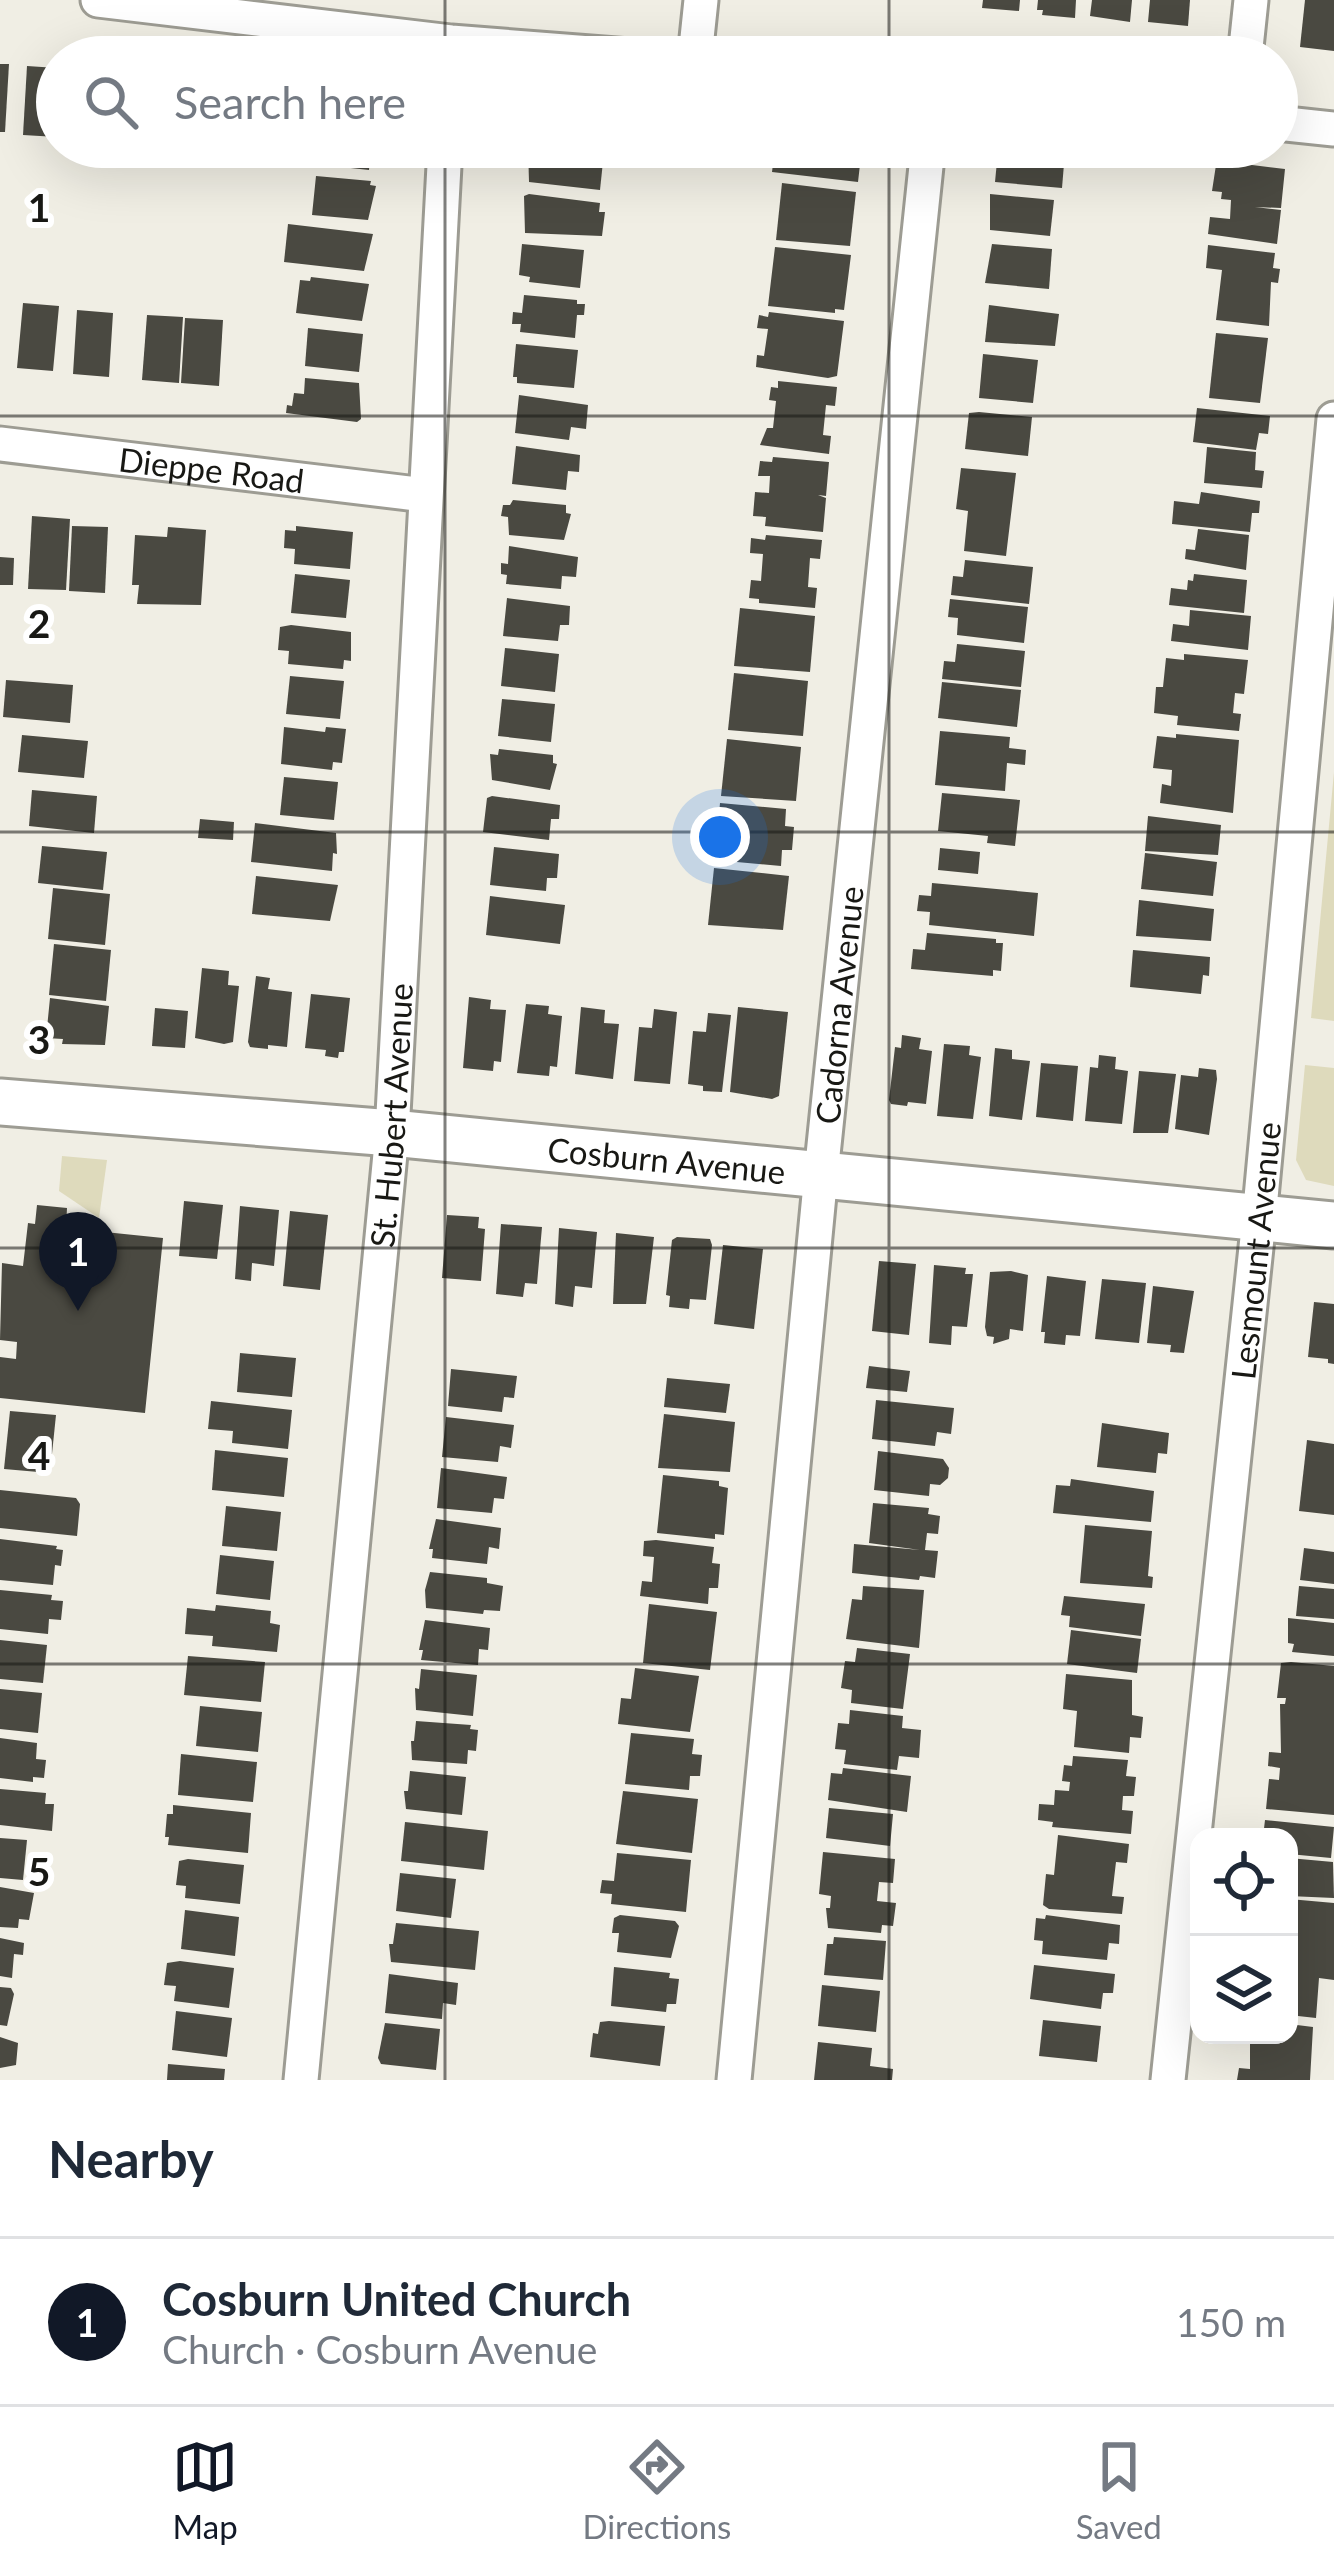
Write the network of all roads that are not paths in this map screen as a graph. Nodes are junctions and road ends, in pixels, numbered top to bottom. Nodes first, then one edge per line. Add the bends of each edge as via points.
1 (98, 0) edge
2 (701, 0) edge
3 (1251, 0) edge
4 (147, 2) edge
5 (362, 36) edge
6 (697, 36) edge
7 (1247, 36) edge
8 (1298, 125) edge
9 (1334, 129) edge
10 (444, 168) edge
11 (926, 168) edge
12 (1334, 419) edge
13 (0, 445) edge
14 (425, 495) junction
15 (0, 1102) edge
16 (392, 1133) junction
17 (821, 1174) junction
18 (1259, 1219) junction
19 (1334, 1225) edge
20 (302, 2080) edge
21 (734, 2080) edge
22 (1168, 2080) edge

1 - 4 street
2 - 6 street
3 - 7 street
4 - 5 street
8 - 9 street
10 - 14 street, St. Hubert Avenue
11 - 17 street, Cadorna Avenue
12 - 18 street, Lesmount Avenue
13 - 14 street, Dieppe Road
14 - 16 street, St. Hubert Avenue
15 - 16 street, Cosburn Avenue
16 - 17 street, Cosburn Avenue
16 - 20 street, St. Hubert Avenue
17 - 18 street, Cosburn Avenue
17 - 21 street, Cadorna Avenue
18 - 19 street, Cosburn Avenue
18 - 22 street, Lesmount Avenue

